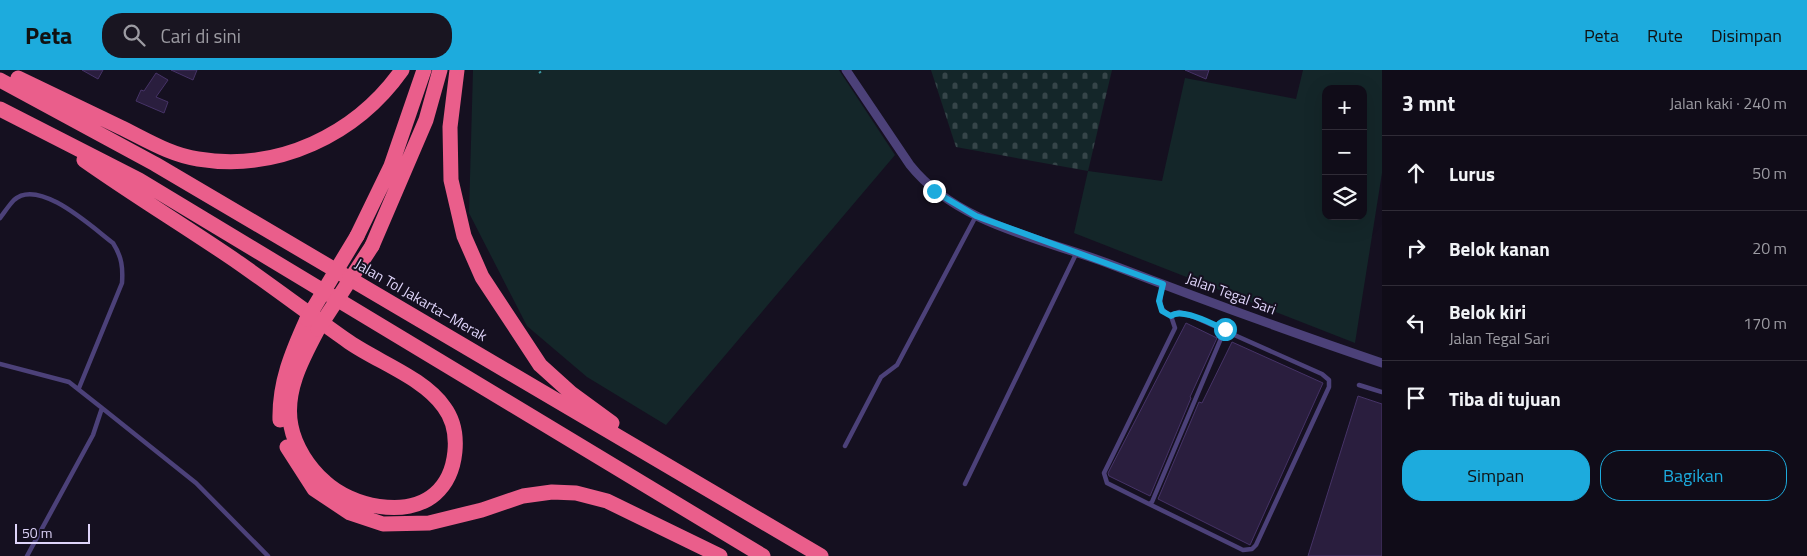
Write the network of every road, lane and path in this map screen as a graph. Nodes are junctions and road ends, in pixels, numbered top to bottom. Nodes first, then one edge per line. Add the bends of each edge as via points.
1 (0, 70) edge
2 (402, 70) edge
3 (424, 70) edge
4 (440, 70) edge
5 (457, 70) edge
6 (543, 70) edge
7 (846, 70) edge
8 (538, 73) dead end
9 (0, 80) edge
10 (0, 109) edge
11 (33, 125) junction
12 (976, 216) junction
13 (0, 218) edge
14 (1076, 254) junction
15 (1163, 284) junction
16 (1171, 316) junction
17 (312, 324) junction
18 (1225, 329) junction
19 (1382, 363) edge
20 (0, 364) edge
21 (1359, 386) dead end
22 (78, 388) junction
23 (1382, 392) edge
24 (102, 408) junction
25 (845, 446) dead end
26 (965, 484) dead end
27 (1149, 504) junction
28 (27, 556) edge
29 (268, 556) edge
30 (720, 556) edge
31 (763, 556) edge
32 (821, 556) edge
33 (825, 556) edge

1 - 2 highway via 163,148 198,159 232,161 295,152 320,142 368,109
3 - 17 highway, bridge via 391,166
4 - 17 highway, bridge via 426,120 372,246
5 - 33 highway via 450,127 451,180 464,236 482,277 540,365 610,421
6 - 8 path
7 - 12 street, Jalan Tegal Sari via 922,180 944,198
9 - 32 highway, Jalan Tol Jakarta–Merak via 155,164
10 - 11 highway
11 - 17 highway via 352,343 434,395 451,420 456,446 451,471 436,494 412,507 387,509 354,498 325,483 299,451 291,426 290,402
11 - 31 highway via 147,185
12 - 14 street, Jalan Tegal Sari
12 - 25 lane via 897,365 881,377
13 - 22 lane via 15,199 26,194 38,194 51,198 114,243 119,252 123,265 122,283
14 - 15 street, Jalan Tegal Sari
14 - 26 lane
15 - 16 lane via 1160,306
15 - 19 street, Jalan Tegal Sari
16 - 18 lane via 1183,313
16 - 27 lane via 1174,328 1104,474 1107,483
17 - 30 highway via 289,358 279,399 281,428 289,453 314,489 350,513 382,524 429,523 523,496 576,493 606,502
18 - 27 lane via 1156,496
18 - 27 lane via 1322,374 1327,377 1330,387 1252,550 1243,550
20 - 22 lane via 69,382
21 - 23 lane
22 - 24 lane
24 - 28 lane via 93,435
24 - 29 lane via 196,484

